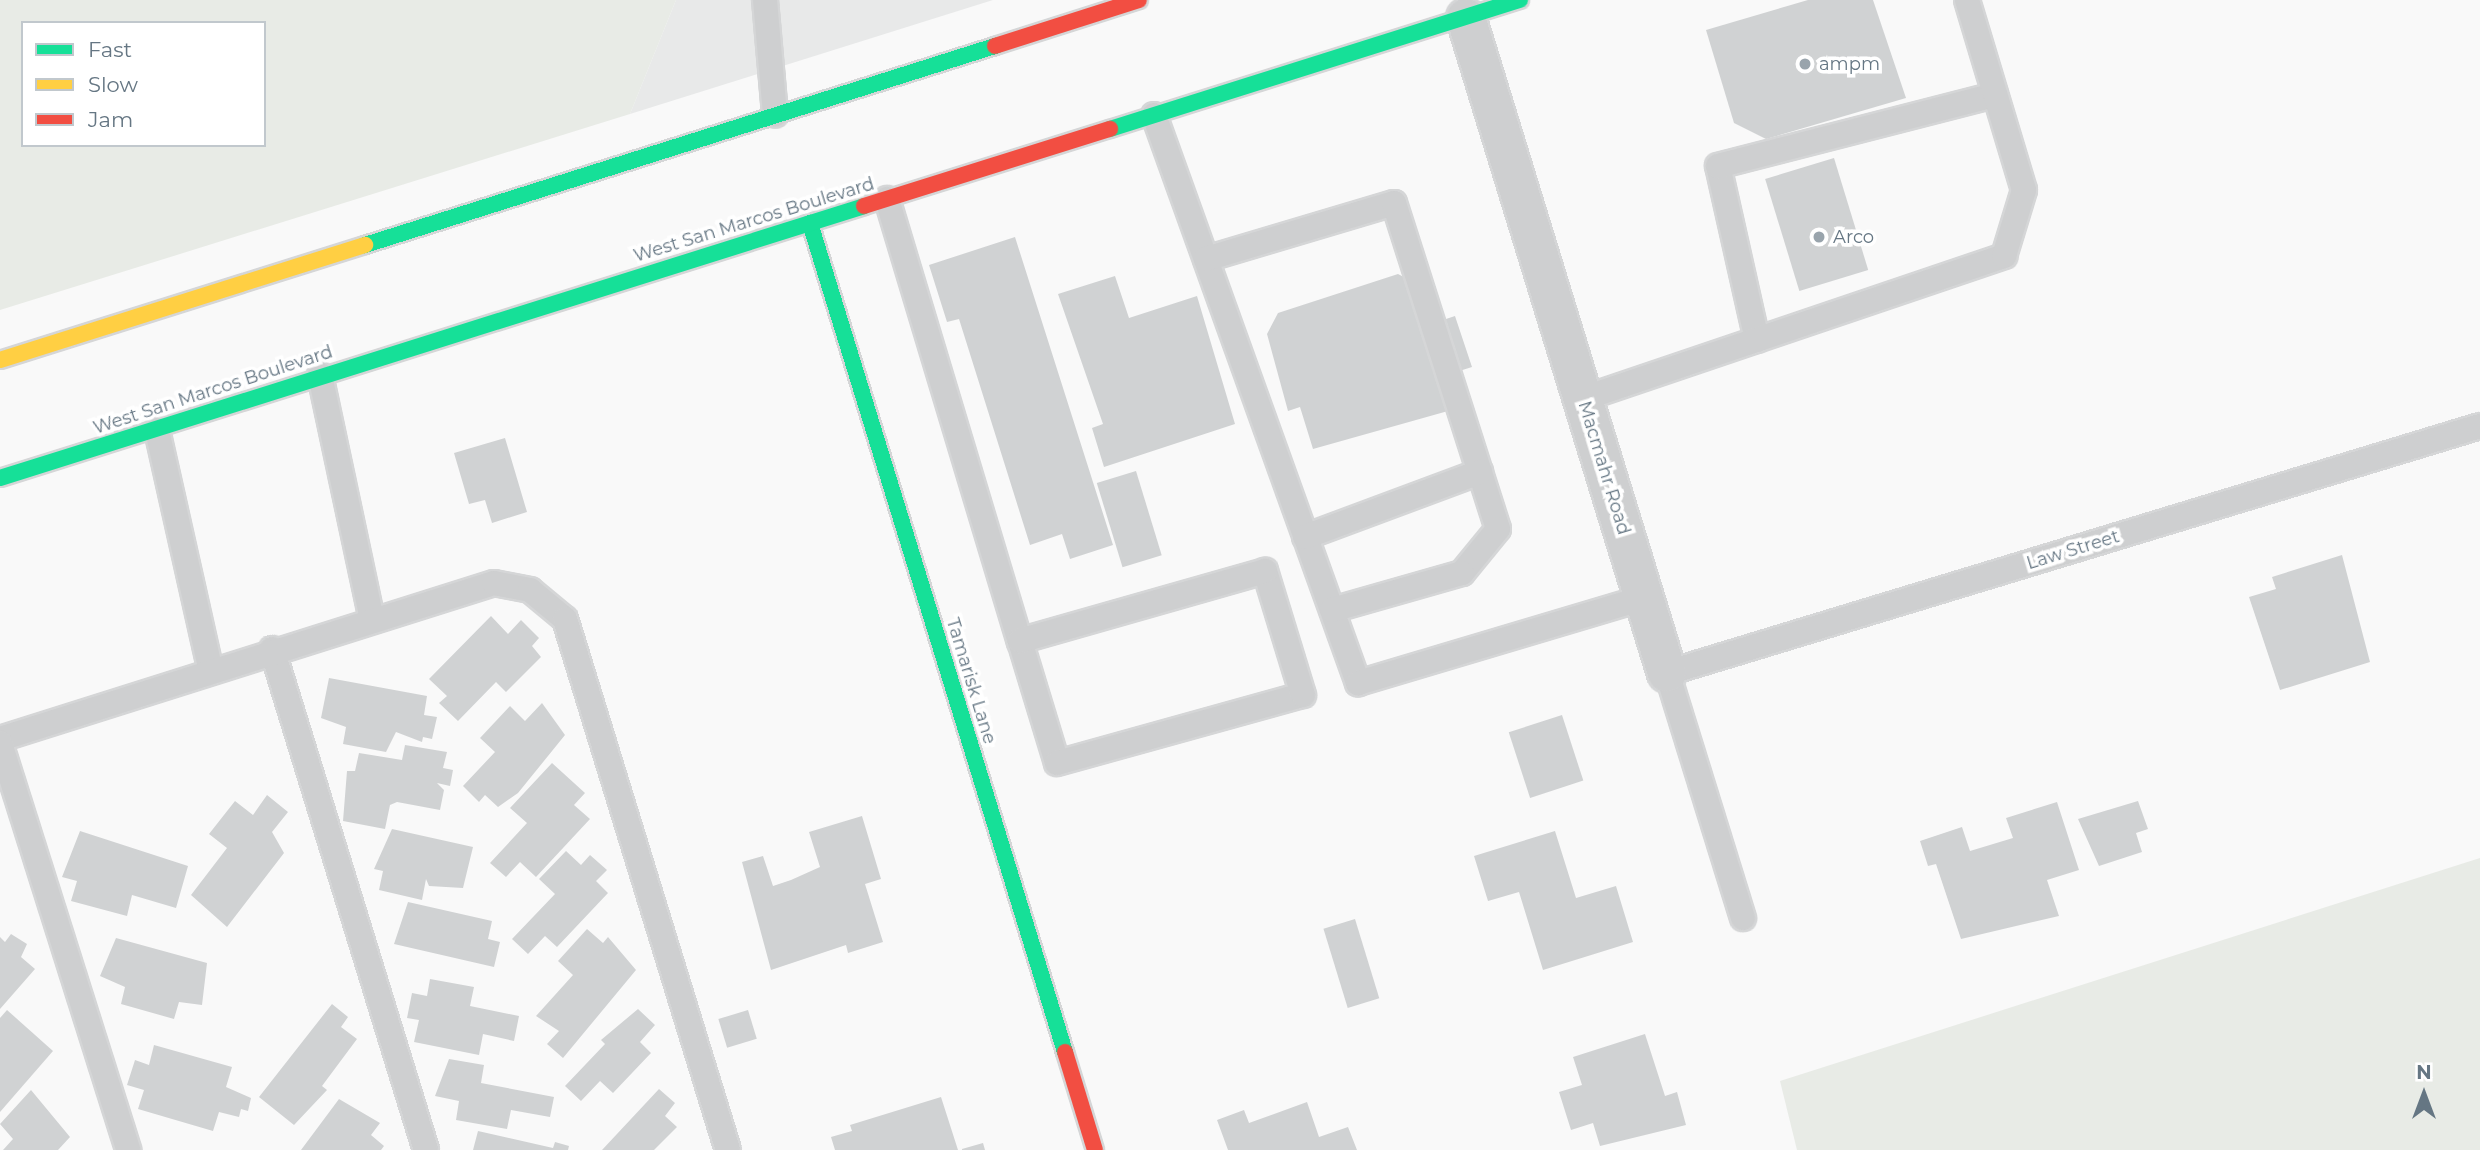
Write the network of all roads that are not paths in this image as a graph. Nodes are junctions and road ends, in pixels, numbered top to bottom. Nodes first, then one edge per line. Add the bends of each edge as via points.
1 (765, 0) edge
2 (1139, 0) edge
3 (1520, 0) edge
4 (1968, 0) edge
5 (1464, 9) edge
6 (1995, 95) junction
7 (775, 115) junction
8 (1154, 115) junction
9 (887, 199) junction
10 (810, 223) junction
11 (1206, 259) junction
12 (1757, 340) junction
13 (0, 360) edge
14 (320, 375) junction
15 (1583, 399) junction
16 (2480, 426) edge
17 (157, 430) junction
18 (1480, 472) junction
19 (0, 478) edge
20 (1306, 537) junction
21 (1643, 598) junction
22 (1332, 610) junction
23 (372, 620) junction
24 (1020, 642) junction
25 (272, 649) junction
26 (211, 671) junction
27 (1667, 673) junction
28 (0, 741) edge
29 (1744, 918) dead end
30 (128, 1150) edge
31 (426, 1150) edge
32 (728, 1150) edge
33 (1095, 1150) edge

1 - 7 lane
2 - 7 main road
3 - 5 main road, West San Marcos Boulevard
4 - 6 lane
5 - 8 main road, West San Marcos Boulevard
5 - 15 street, Macmahr Road
6 - 12 lane via 2024,190 2004,256
6 - 12 lane via 1718,166
7 - 13 main road
8 - 9 main road, West San Marcos Boulevard
8 - 11 lane
9 - 10 main road, West San Marcos Boulevard
9 - 24 lane
10 - 14 main road, West San Marcos Boulevard
10 - 33 main road, Tamarisk Lane
11 - 18 lane via 1394,203
11 - 20 lane
12 - 15 lane
14 - 17 main road, West San Marcos Boulevard
14 - 23 lane
15 - 21 street, Macmahr Road
16 - 27 lane, Law Street
17 - 19 main road, West San Marcos Boulevard
17 - 26 lane
18 - 20 lane
18 - 22 lane via 1498,529 1462,573
20 - 22 lane
21 - 22 lane via 1358,683
21 - 27 street, Macmahr Road
23 - 25 lane
23 - 32 lane via 494,583 530,590 565,620
24 - 24 lane via 1057,763 1303,695 1265,571
25 - 26 lane
25 - 31 lane
26 - 28 lane
27 - 29 lane, Macmahr Road
28 - 30 lane

